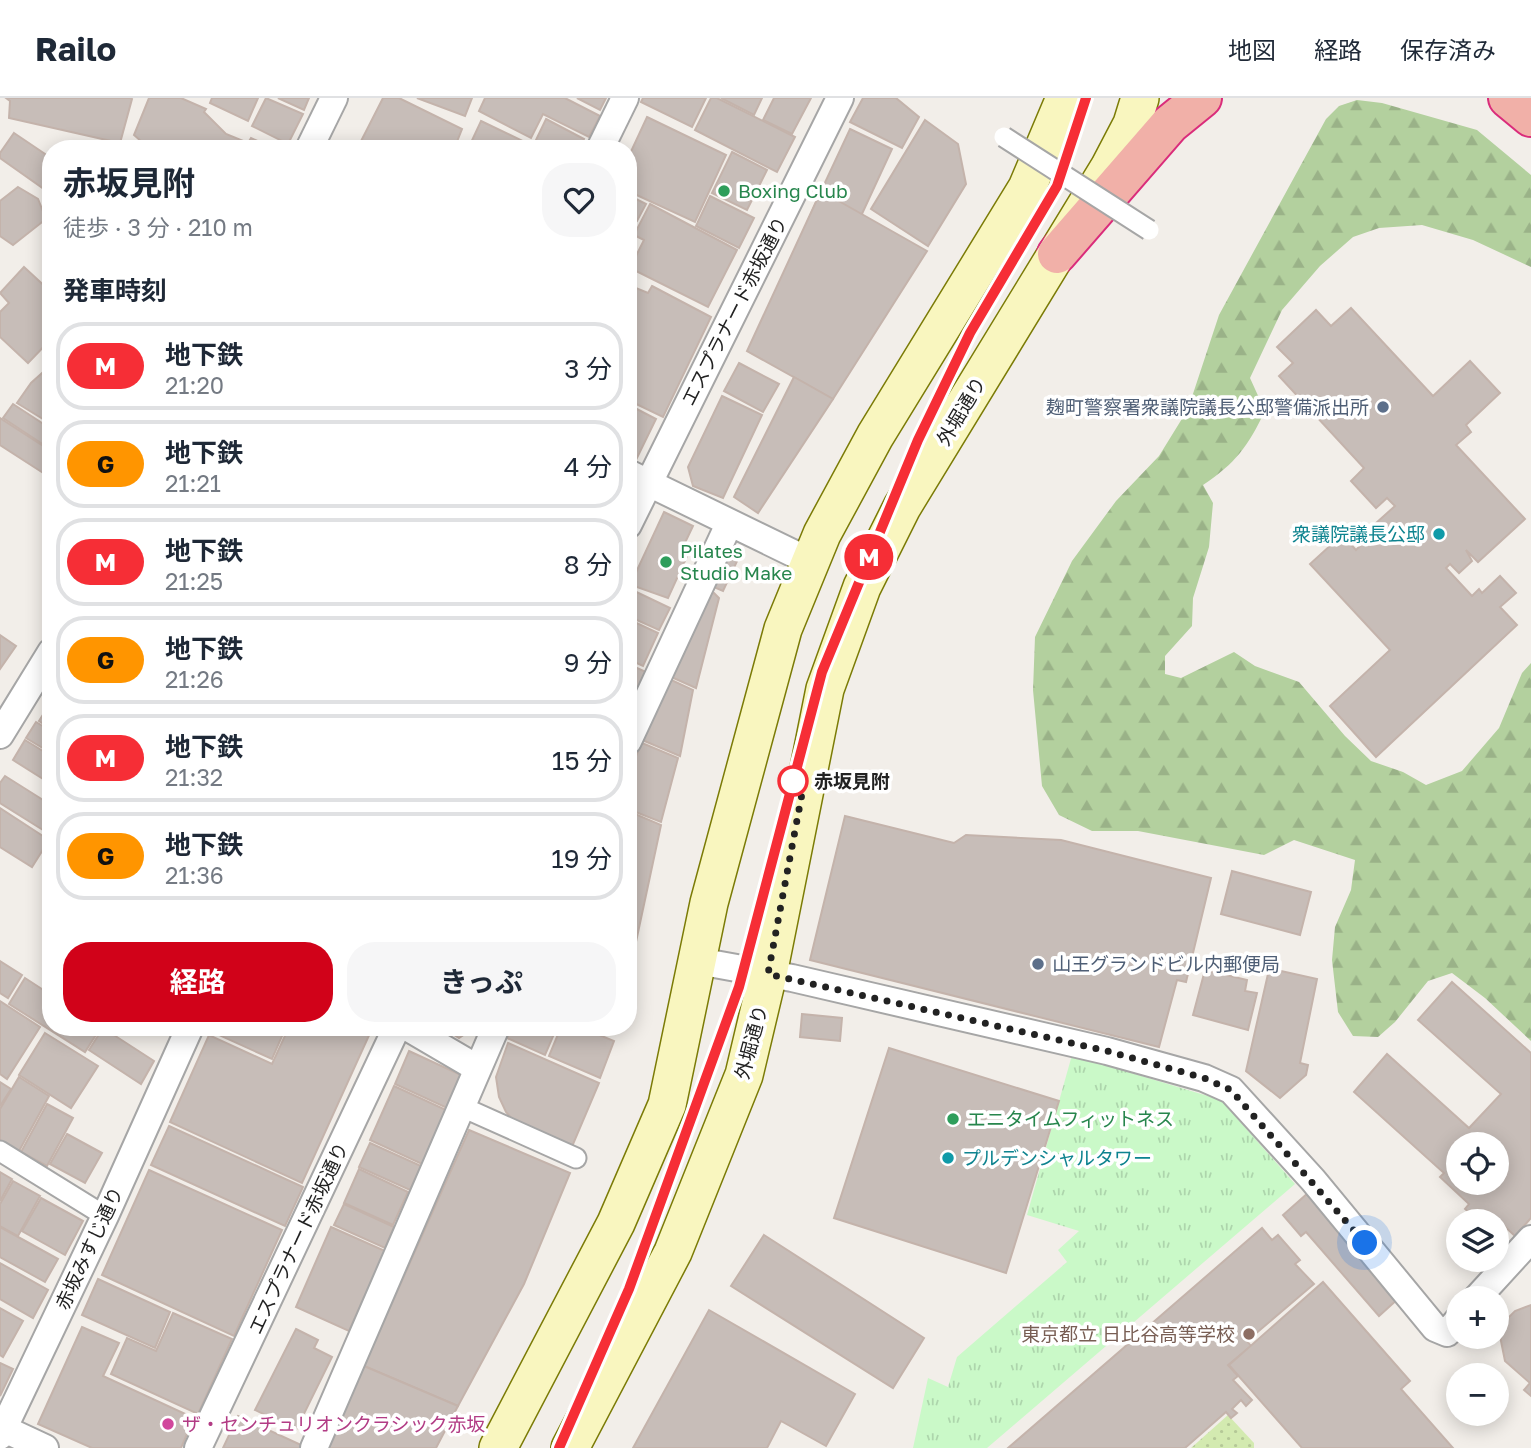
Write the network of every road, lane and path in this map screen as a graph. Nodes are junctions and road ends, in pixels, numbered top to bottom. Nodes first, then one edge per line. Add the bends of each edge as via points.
1 (334, 98) edge
2 (625, 98) edge
3 (840, 98) edge
4 (1065, 98) edge
5 (1140, 98) edge
6 (1202, 98) edge
7 (1508, 98) edge
8 (1531, 117) edge
9 (1004, 137) dead end
10 (313, 140) edge
11 (604, 140) edge
12 (1149, 230) dead end
13 (1057, 254) junction
14 (638, 478) edge
15 (729, 524) junction
16 (811, 562) junction
17 (42, 667) edge
18 (637, 722) edge
19 (0, 735) edge
20 (698, 961) junction
21 (768, 974) junction
22 (186, 1036) edge
23 (393, 1036) edge
24 (422, 1036) edge
25 (492, 1036) edge
26 (477, 1068) junction
27 (460, 1106) junction
28 (0, 1150) edge
29 (576, 1158) dead end
30 (105, 1216) junction
31 (1531, 1239) edge
32 (1489, 1286) edge
33 (1446, 1333) edge
34 (1, 1431) edge
35 (45, 1448) edge
36 (198, 1448) edge
37 (314, 1448) edge
38 (498, 1448) edge
39 (570, 1448) edge

1 - 10 street
2 - 11 street
3 - 14 street, エスプラナード赤坂通り
4 - 16 main road via 1027,188 875,436
5 - 13 main road, 外堀通り via 1109,168
6 - 13 highway via 1170,124
7 - 8 highway
9 - 12 street, bridge
13 - 21 main road, 外堀通り via 902,507 846,624 825,688
14 - 15 street
15 - 16 street
15 - 18 street
16 - 20 main road via 783,629
17 - 19 street
20 - 21 street
20 - 38 main road via 667,1105 616,1223
21 - 33 street via 1107,1051 1231,1090 1313,1180 1435,1328
21 - 39 main road, 外堀通り via 744,1075 673,1252
22 - 30 street, 赤坂みすじ通り
23 - 36 street, エスプラナード赤坂通り
24 - 26 street
25 - 26 street
26 - 27 street
27 - 29 street
27 - 37 street
28 - 30 street
30 - 34 street, 赤坂みすじ通り
31 - 32 street
34 - 35 street

